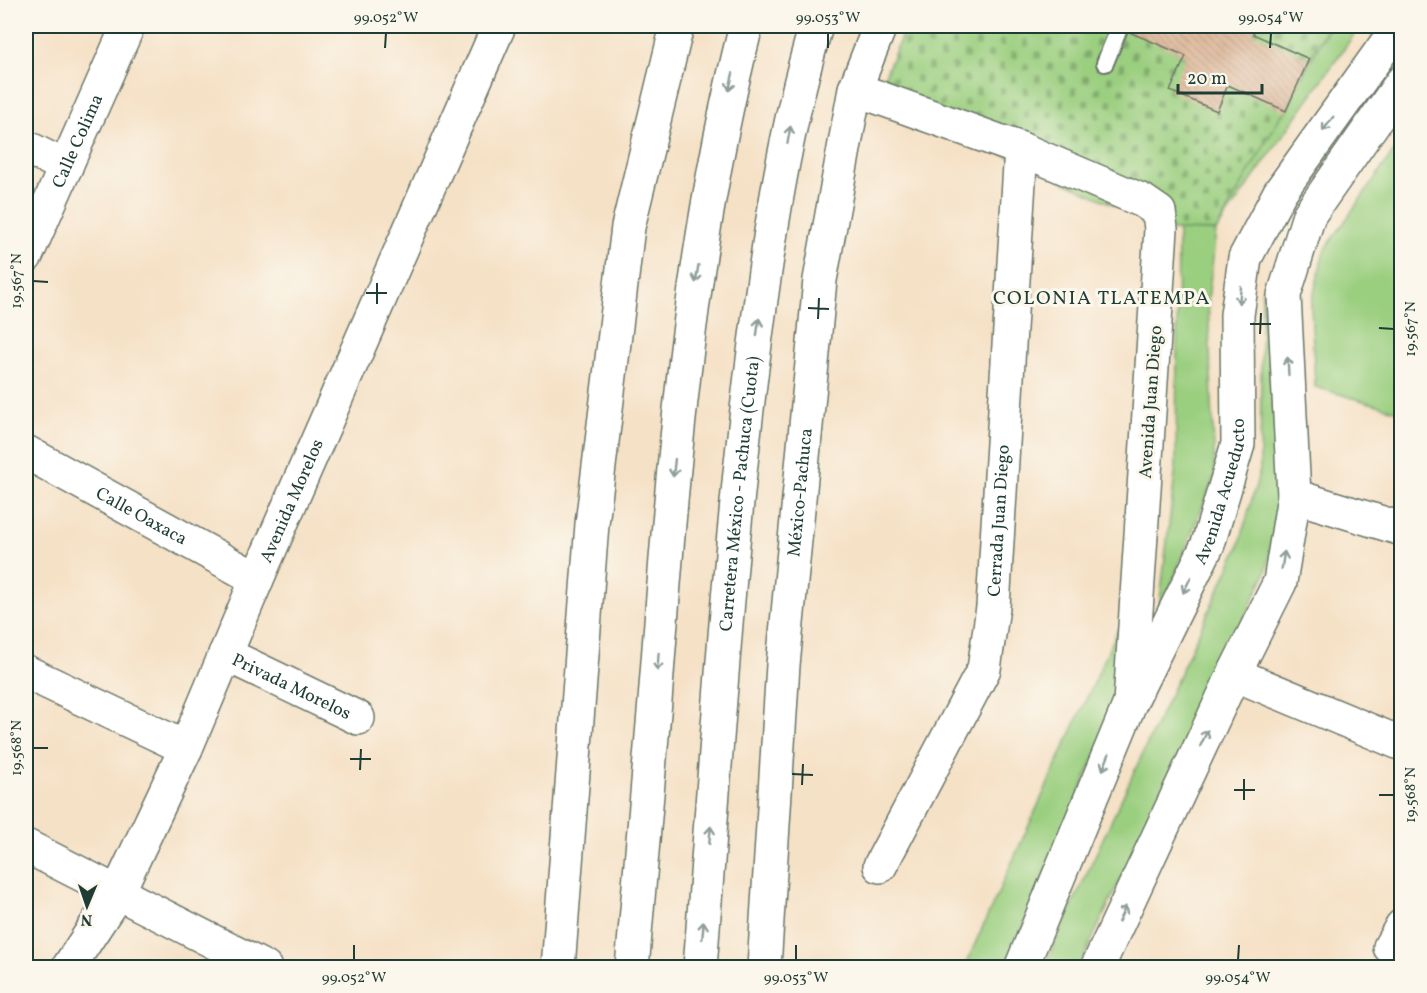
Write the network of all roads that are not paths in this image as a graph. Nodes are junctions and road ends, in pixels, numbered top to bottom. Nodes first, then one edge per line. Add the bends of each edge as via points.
1 (128, 26) edge
2 (499, 26) edge
3 (677, 26) edge
4 (746, 26) edge
5 (816, 26) edge
6 (880, 26) edge
7 (1120, 26) edge
8 (1399, 26) edge
9 (1104, 63) dead end
10 (1401, 82) edge
11 (855, 89) junction
12 (26, 147) edge
13 (1021, 149) junction
14 (66, 167) junction
15 (26, 256) edge
16 (26, 452) edge
17 (1294, 496) junction
18 (1401, 529) edge
19 (257, 579) junction
20 (225, 654) junction
21 (26, 672) edge
22 (1234, 674) junction
23 (1130, 703) junction
24 (358, 718) dead end
25 (1401, 744) edge
26 (186, 748) junction
27 (26, 846) edge
28 (880, 866) dead end
29 (118, 892) junction
30 (68, 968) edge
31 (266, 968) edge
32 (558, 968) edge
33 (632, 968) edge
34 (700, 968) edge
35 (764, 968) edge
36 (1022, 968) edge
37 (1097, 968) edge

1 - 14 main road, Calle Colima
2 - 19 main road, Avenida Morelos
3 - 32 main road via 628,227 592,524
4 -> 33 main road via 719,139 691,310 669,518
34 -> 5 main road, Carretera México - Pachuca (Cuota) via 746,417 770,237 793,112
6 - 11 main road, México-Pachuca
7 - 9 lane
8 -> 23 main road, Avenida Acueducto via 1280,192 1245,258 1237,315 1238,444 1208,544
17 -> 10 main road via 1284,295 1309,215
11 - 13 main road, Avenida Juan Diego
11 - 35 main road, México-Pachuca via 820,280 783,665
12 - 14 main road
13 - 23 main road, Avenida Juan Diego via 1143,201 1159,212
13 - 28 main road, Cerrada Juan Diego via 993,607 984,669
14 - 15 main road, Calle Colima
16 - 19 main road, Calle Oaxaca
17 - 18 main road
22 -> 17 main road via 1280,582
19 - 20 main road, Avenida Morelos
20 - 24 main road, Privada Morelos
20 - 26 main road, Avenida Morelos
21 - 26 main road
22 - 25 main road
37 -> 22 main road
23 -> 36 main road, Avenida Acueducto
26 - 29 main road, Avenida Morelos
27 - 29 main road
29 - 30 main road, Avenida Morelos
29 - 31 main road

